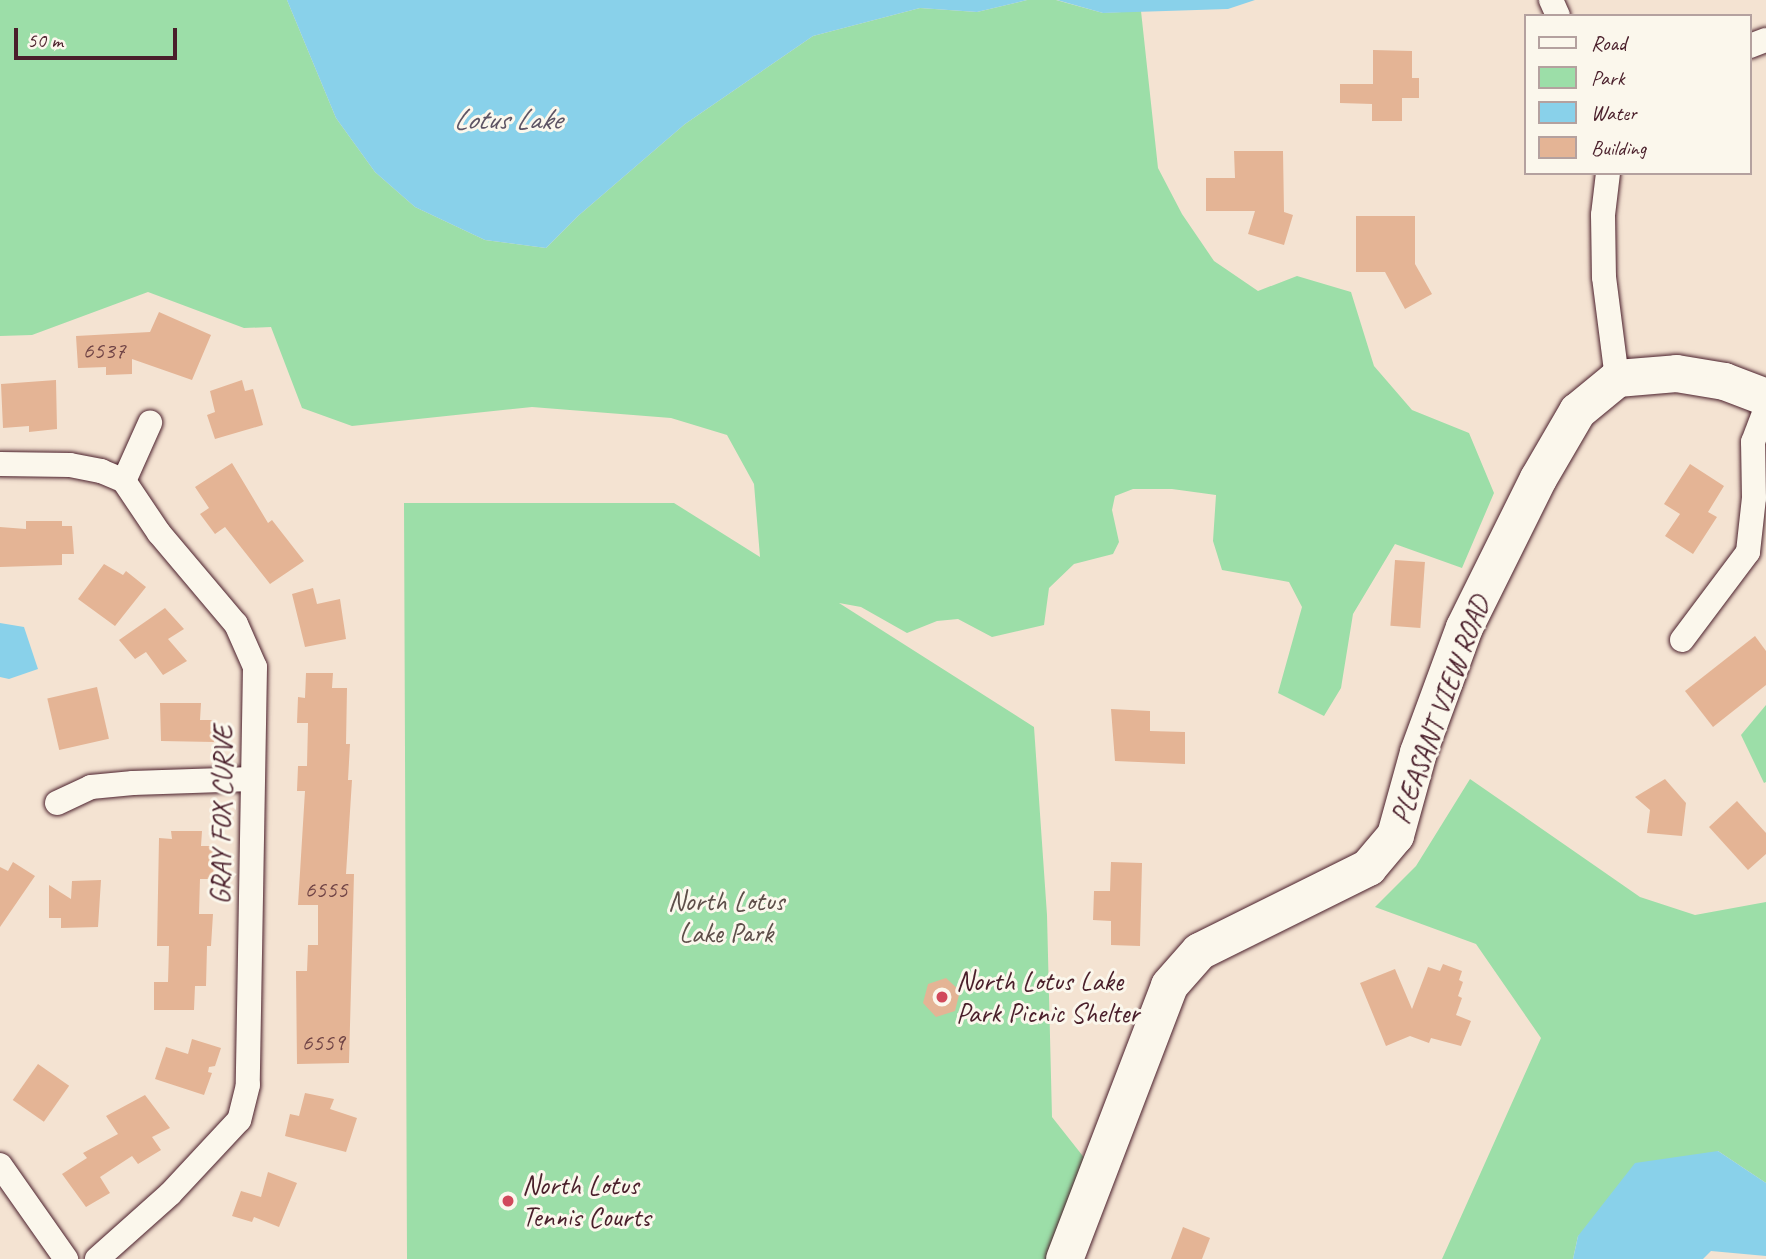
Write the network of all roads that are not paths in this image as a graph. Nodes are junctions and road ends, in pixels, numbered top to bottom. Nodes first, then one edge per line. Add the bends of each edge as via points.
1 (1608, 175) edge
2 (1616, 378) junction
3 (1766, 397) edge
4 (1766, 408) edge
5 (150, 423) dead end
6 (0, 464) edge
7 (124, 481) junction
8 (1682, 640) dead end
9 (252, 779) junction
10 (57, 803) dead end
11 (0, 1165) edge
12 (66, 1259) edge
13 (97, 1259) edge
14 (1064, 1259) edge

1 - 2 street via 1604,277
2 - 3 street via 1675,373 1724,381
2 - 14 street, PLEASANT VIEW ROAD via 1577,411 1464,627 1418,752 1395,835 1368,867 1199,951 1169,985
4 - 8 street via 1752,442 1754,498 1748,552
5 - 7 street
6 - 7 street via 70,465
7 - 9 street, GRAY FOX CURVE via 159,533 236,624 255,667
9 - 10 street via 91,787
9 - 13 street, GRAY FOX CURVE via 248,1085 239,1120 170,1194
11 - 12 street

